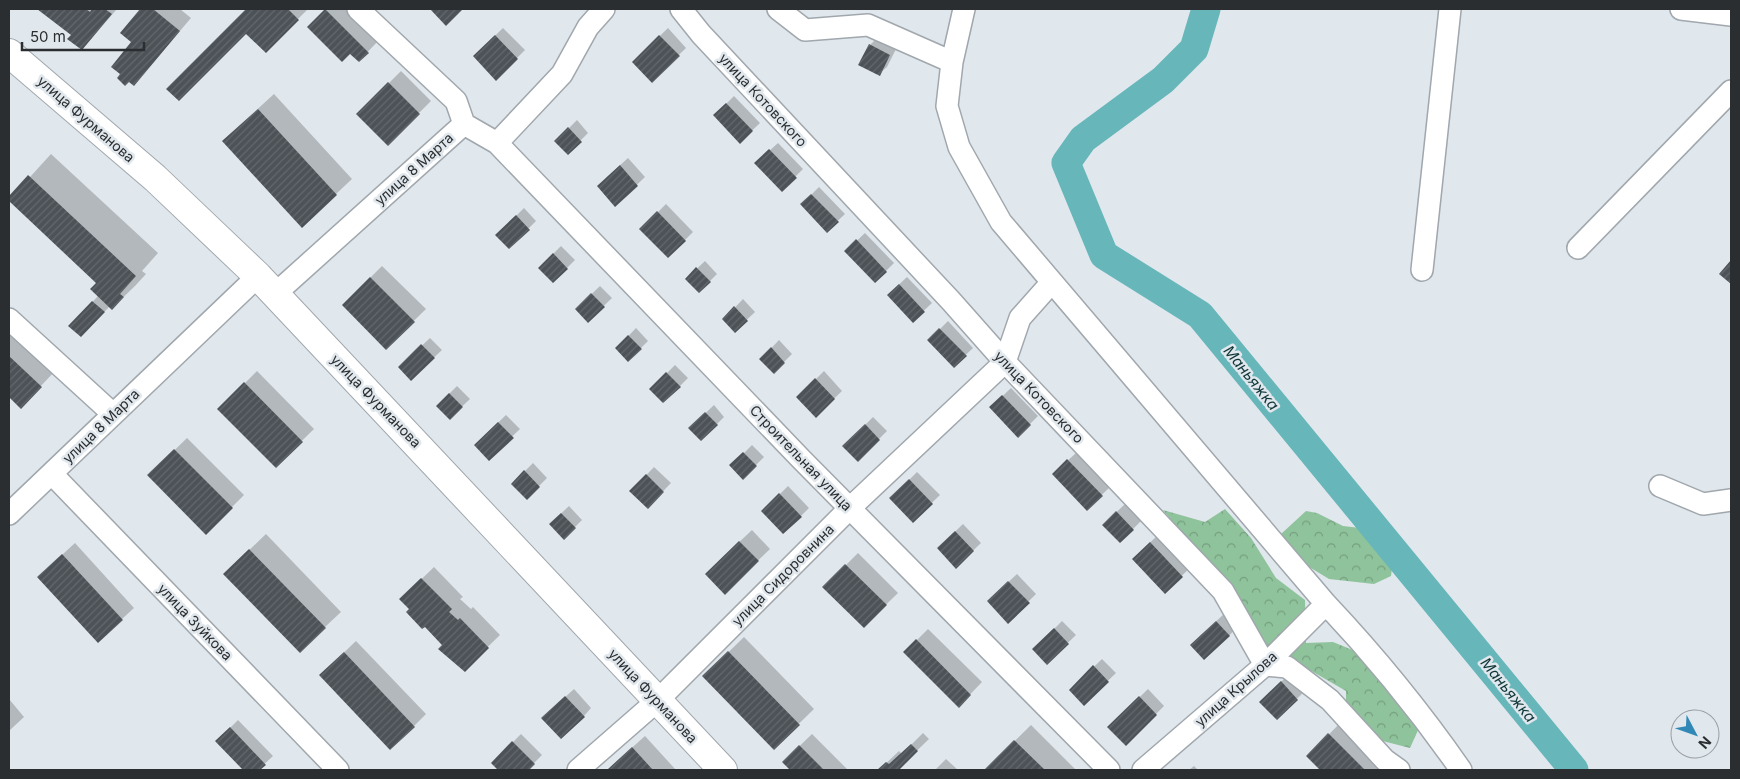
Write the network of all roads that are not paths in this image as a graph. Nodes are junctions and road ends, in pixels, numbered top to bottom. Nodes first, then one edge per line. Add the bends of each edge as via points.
1 (358, 9) edge
2 (604, 9) edge
3 (681, 9) edge
4 (778, 9) edge
5 (964, 9) edge
6 (1450, 9) edge
7 (1681, 9) edge
8 (1731, 15) edge
9 (9, 53) edge
10 (952, 62) junction
11 (1731, 92) edge
12 (464, 124) junction
13 (497, 142) junction
14 (1578, 248) dead end
15 (1422, 270) dead end
16 (1052, 282) junction
17 (266, 285) junction
18 (9, 319) edge
19 (1005, 362) junction
20 (112, 414) junction
21 (52, 474) junction
22 (1660, 486) dead end
23 (1731, 500) edge
24 (850, 508) junction
25 (9, 514) edge
26 (1326, 604) junction
27 (1264, 665) junction
28 (657, 700) junction
29 (338, 770) edge
30 (578, 770) edge
31 (724, 770) edge
32 (1109, 770) edge
33 (1143, 770) edge
34 (1399, 770) edge
35 (1461, 770) edge

1 - 12 street via 456,102
2 - 13 street via 588,27 562,74
3 - 19 street, улица Котовского
4 - 10 street via 805,30 868,25
5 - 10 street
6 - 15 street
7 - 8 street
9 - 17 main road, улица Фурманова via 154,178
10 - 16 street via 947,106 960,147 1001,222
11 - 14 street
12 - 13 street, улица 8 Марта
12 - 17 street, улица 8 Марта
13 - 24 street, Строительная улица
16 - 19 street, улица Сидоровнина via 1020,318
16 - 26 street
17 - 20 street, улица 8 Марта
17 - 28 main road, улица Фурманова
18 - 20 street
19 - 24 street, улица Сидоровнина
19 - 27 street, улица Котовского via 1223,591
20 - 21 street, улица 8 Марта
21 - 25 street, улица 8 Марта
21 - 29 street, улица Зуйкова
22 - 23 street via 1703,504
24 - 28 street, улица Сидоровнина
24 - 32 street, Строительная улица
26 - 27 street, улица Крылова
26 - 35 street via 1377,658
27 - 33 street, улица Крылова
27 - 34 street via 1287,667 1330,700 1385,760
28 - 30 street, улица Сидоровнина
28 - 31 main road, улица Фурманова

